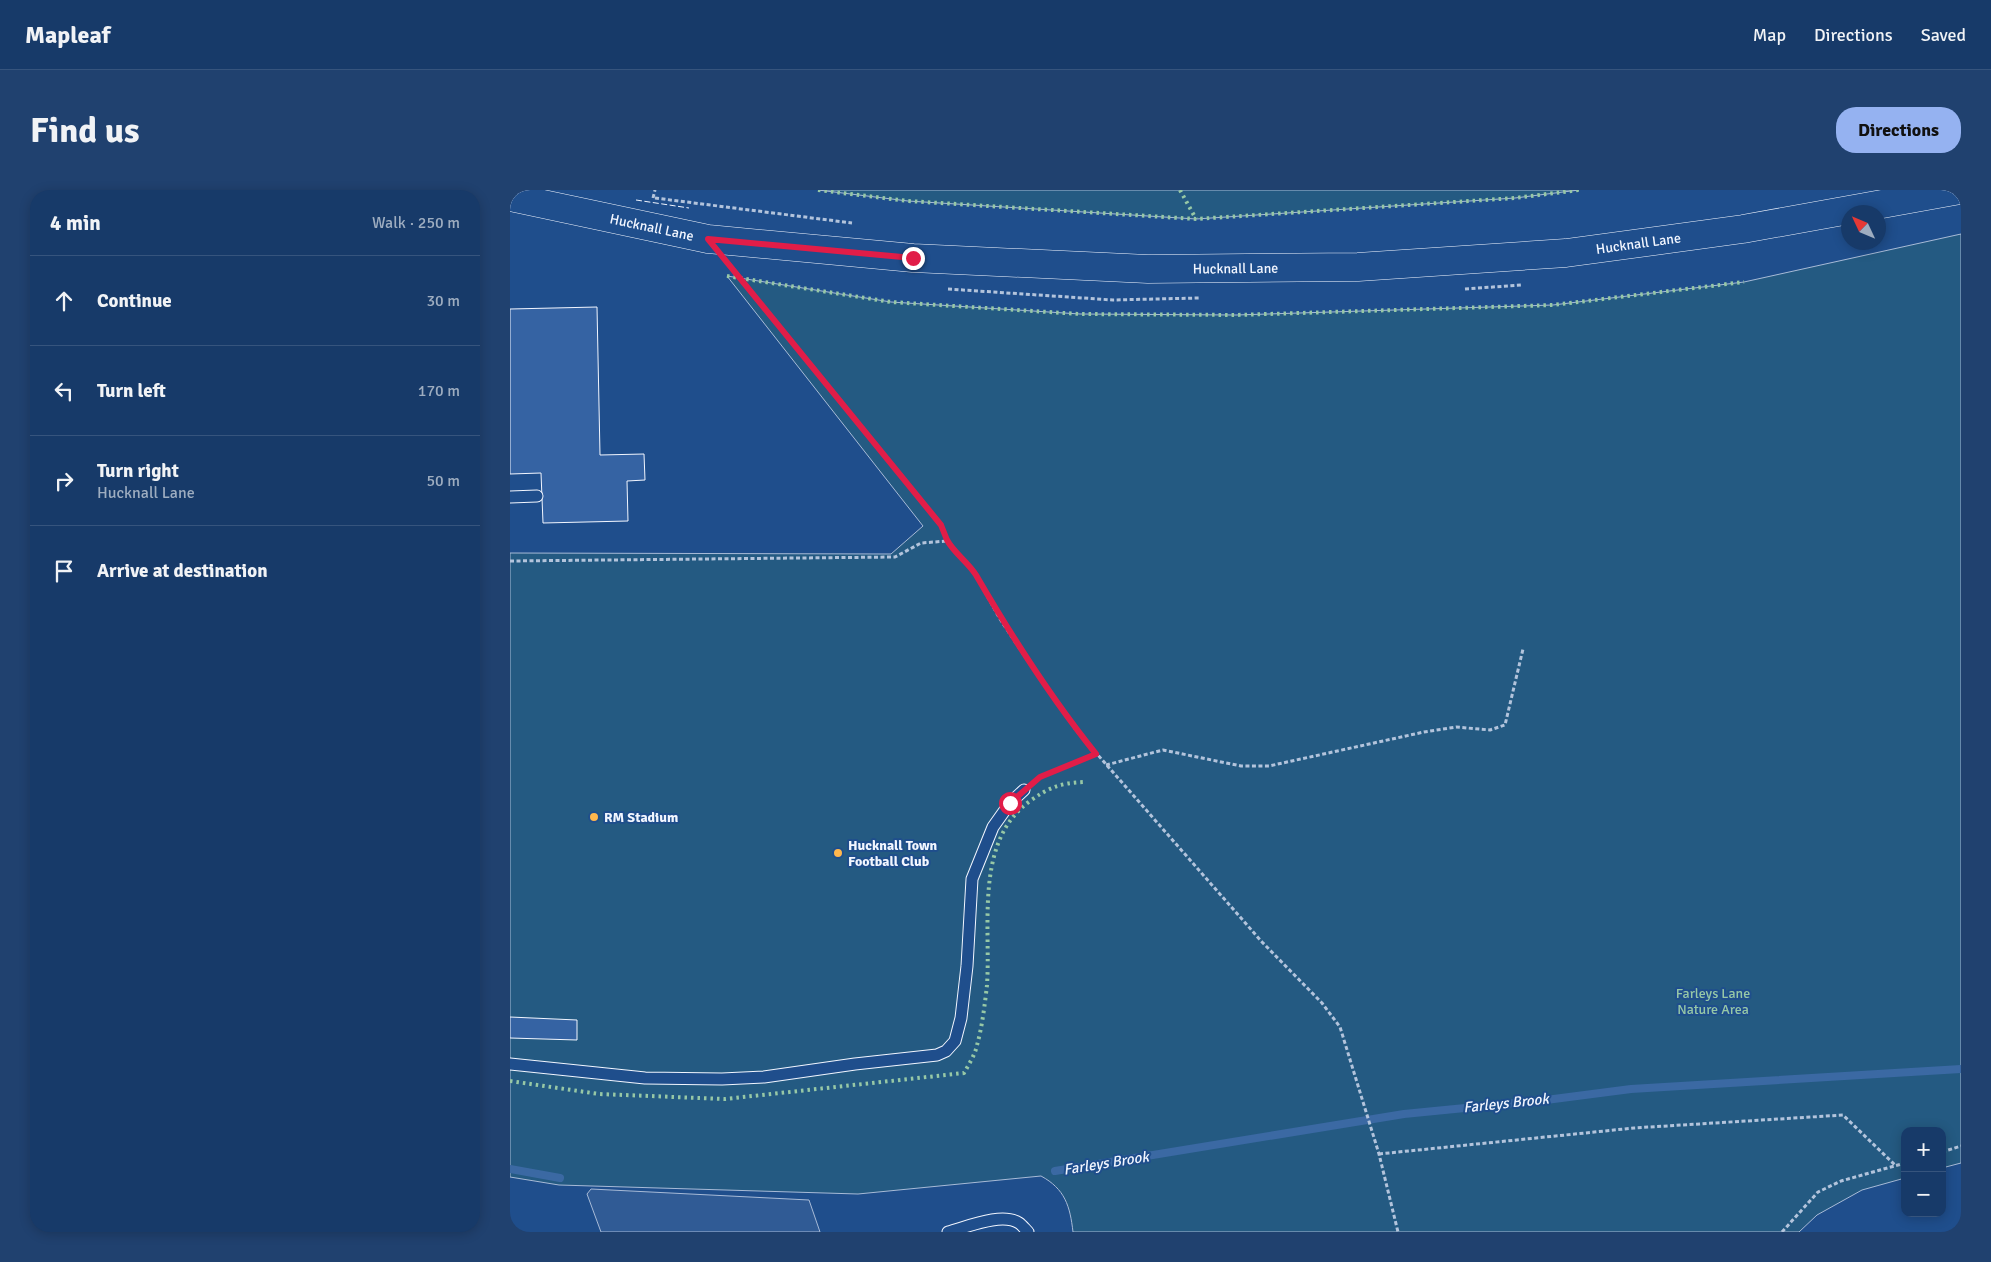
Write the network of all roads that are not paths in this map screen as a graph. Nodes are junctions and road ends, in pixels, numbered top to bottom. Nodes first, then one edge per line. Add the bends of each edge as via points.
1 (1960, 190) edge
2 (510, 197) edge
3 (537, 496) dead end
4 (510, 498) edge
5 (1024, 790) road end
6 (510, 1064) edge
7 (948, 1232) edge
8 (1028, 1232) edge

1 - 2 main road, Hucknall Lane via 1743,229 1576,252 1358,268 1148,269 913,258 708,239
3 - 4 lane
5 - 6 lane via 993,826 972,880 968,966 961,1018 955,1041 946,1051 937,1055 764,1077 645,1078
7 - 8 lane via 1009,1219

